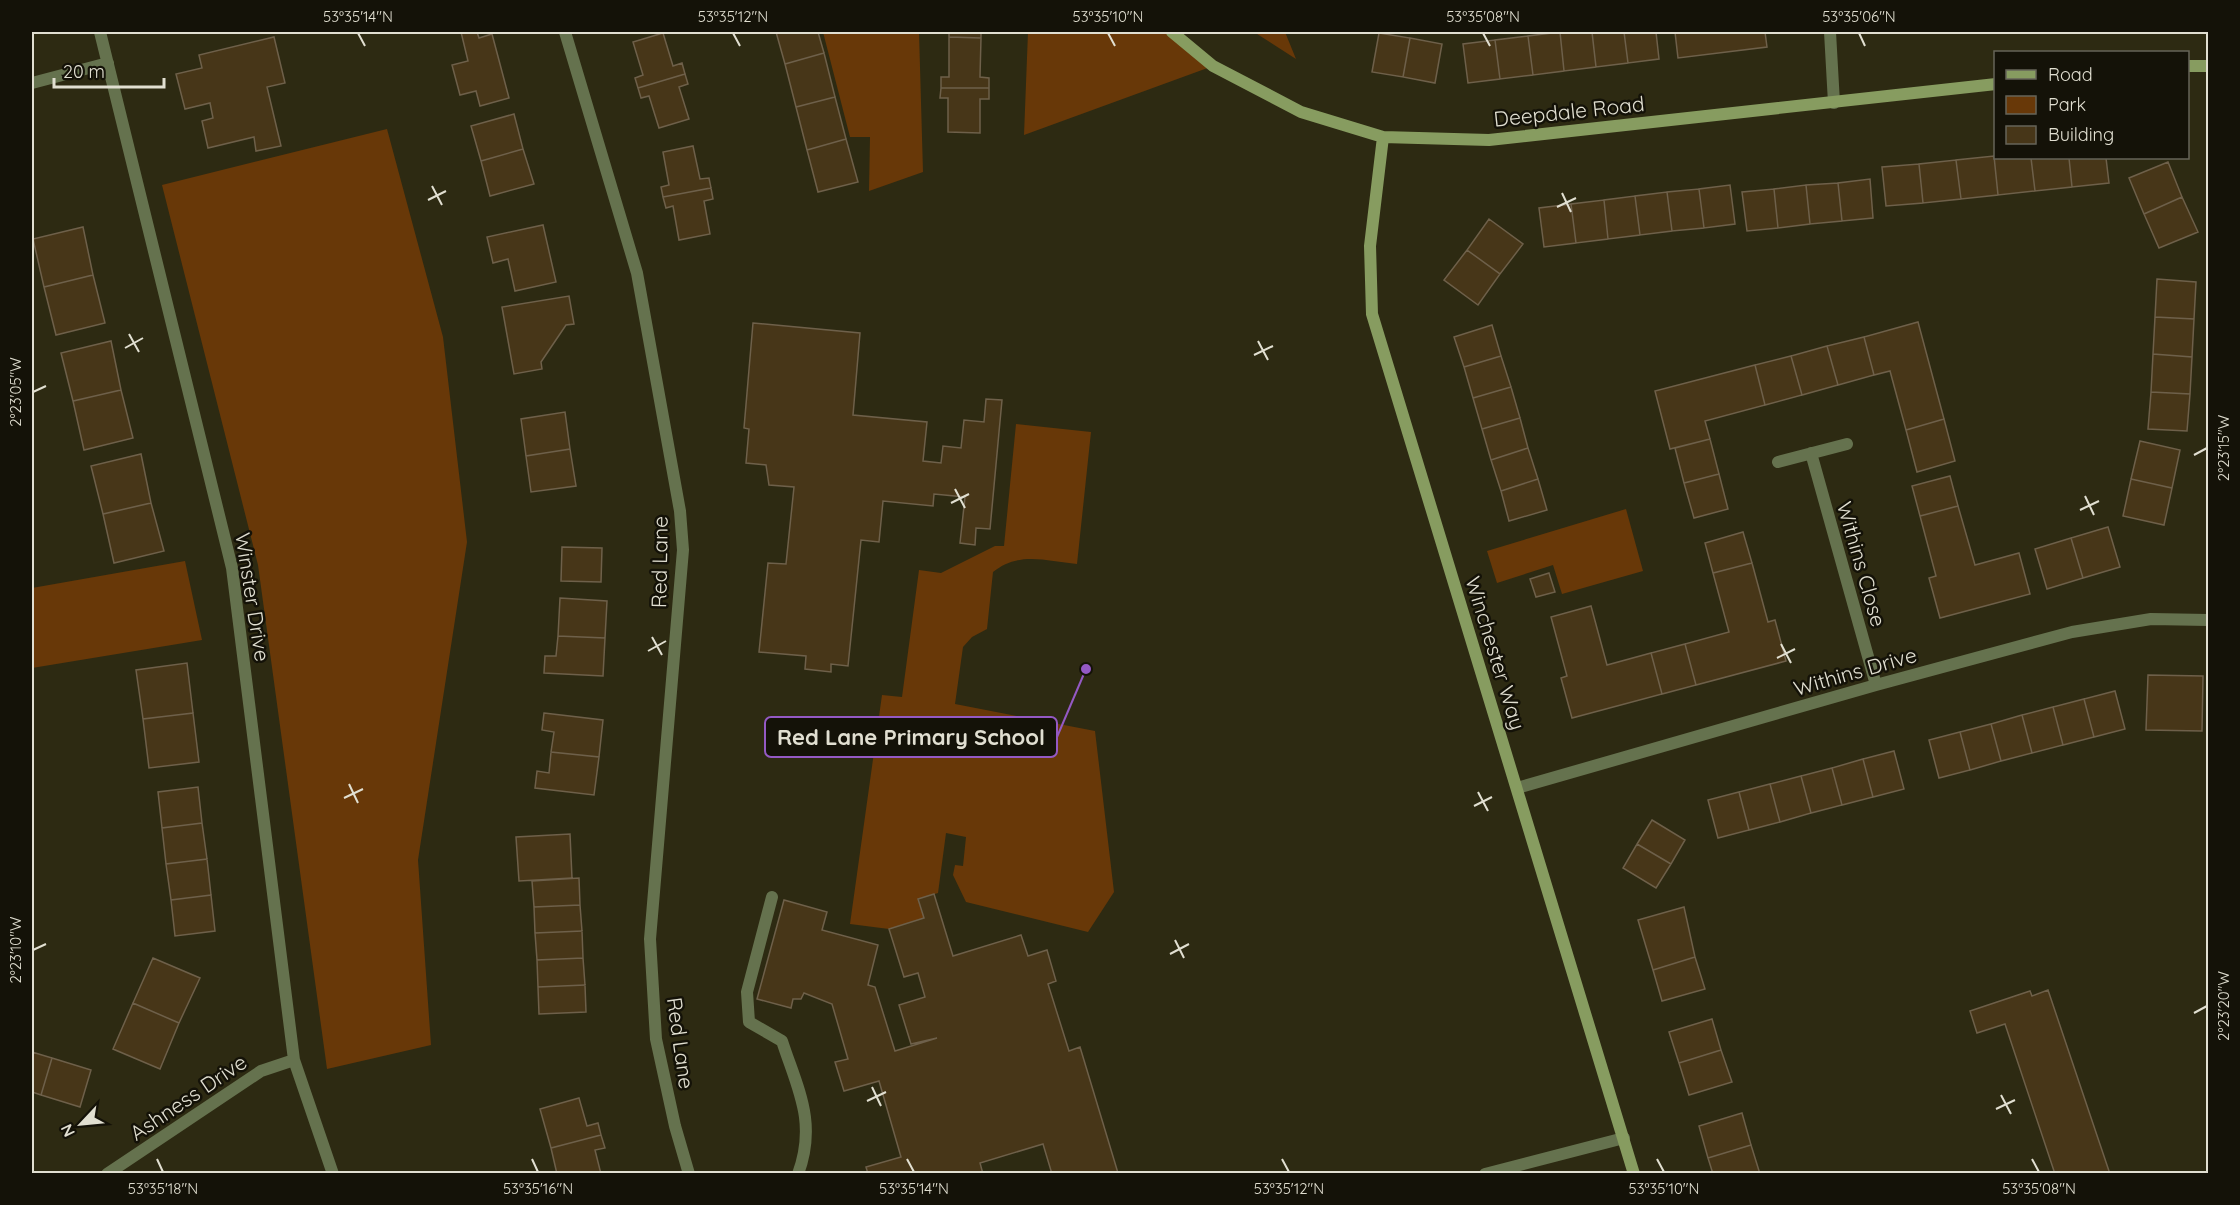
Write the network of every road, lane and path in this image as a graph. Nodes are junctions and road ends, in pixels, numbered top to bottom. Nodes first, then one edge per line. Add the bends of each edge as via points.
1 (100, 32) edge
2 (565, 32) edge
3 (1172, 32) edge
4 (1830, 32) edge
5 (108, 63) junction
6 (2189, 66) edge
7 (2208, 66) edge
8 (32, 83) edge
9 (1994, 84) edge
10 (1834, 103) junction
11 (1383, 137) junction
12 (1847, 444) dead end
13 (1811, 453) junction
14 (1778, 462) dead end
15 (2208, 620) edge
16 (1876, 685) junction
17 (1517, 788) junction
18 (772, 897) dead end
19 (294, 1060) junction
20 (1624, 1138) junction
21 (107, 1173) edge
22 (333, 1173) edge
23 (689, 1173) edge
24 (798, 1173) edge
25 (1485, 1173) edge
26 (1634, 1173) edge

1 - 5 street, Winster Drive
2 - 23 street, Red Lane via 637,273 680,511 683,550 650,939 656,1039
3 - 11 street, Deepdale Road via 1213,66 1301,112
4 - 10 street
5 - 8 street
5 - 19 street, Winster Drive via 232,568
6 - 7 street
9 - 10 street, Deepdale Road
10 - 11 street, Deepdale Road via 1489,140
11 - 17 street, Winchester Way via 1370,246 1372,314
12 - 13 street
13 - 14 street
13 - 16 street, Withins Close
15 - 16 street, Withins Drive via 2151,619 2072,632
16 - 17 street, Withins Drive
17 - 20 street, Winchester Way
18 - 24 street via 747,992 749,1022 782,1041 807,1117 805,1156
19 - 21 street, Ashness Drive via 261,1071
19 - 22 street, Winster Drive
20 - 25 street
20 - 26 street, Winchester Way

